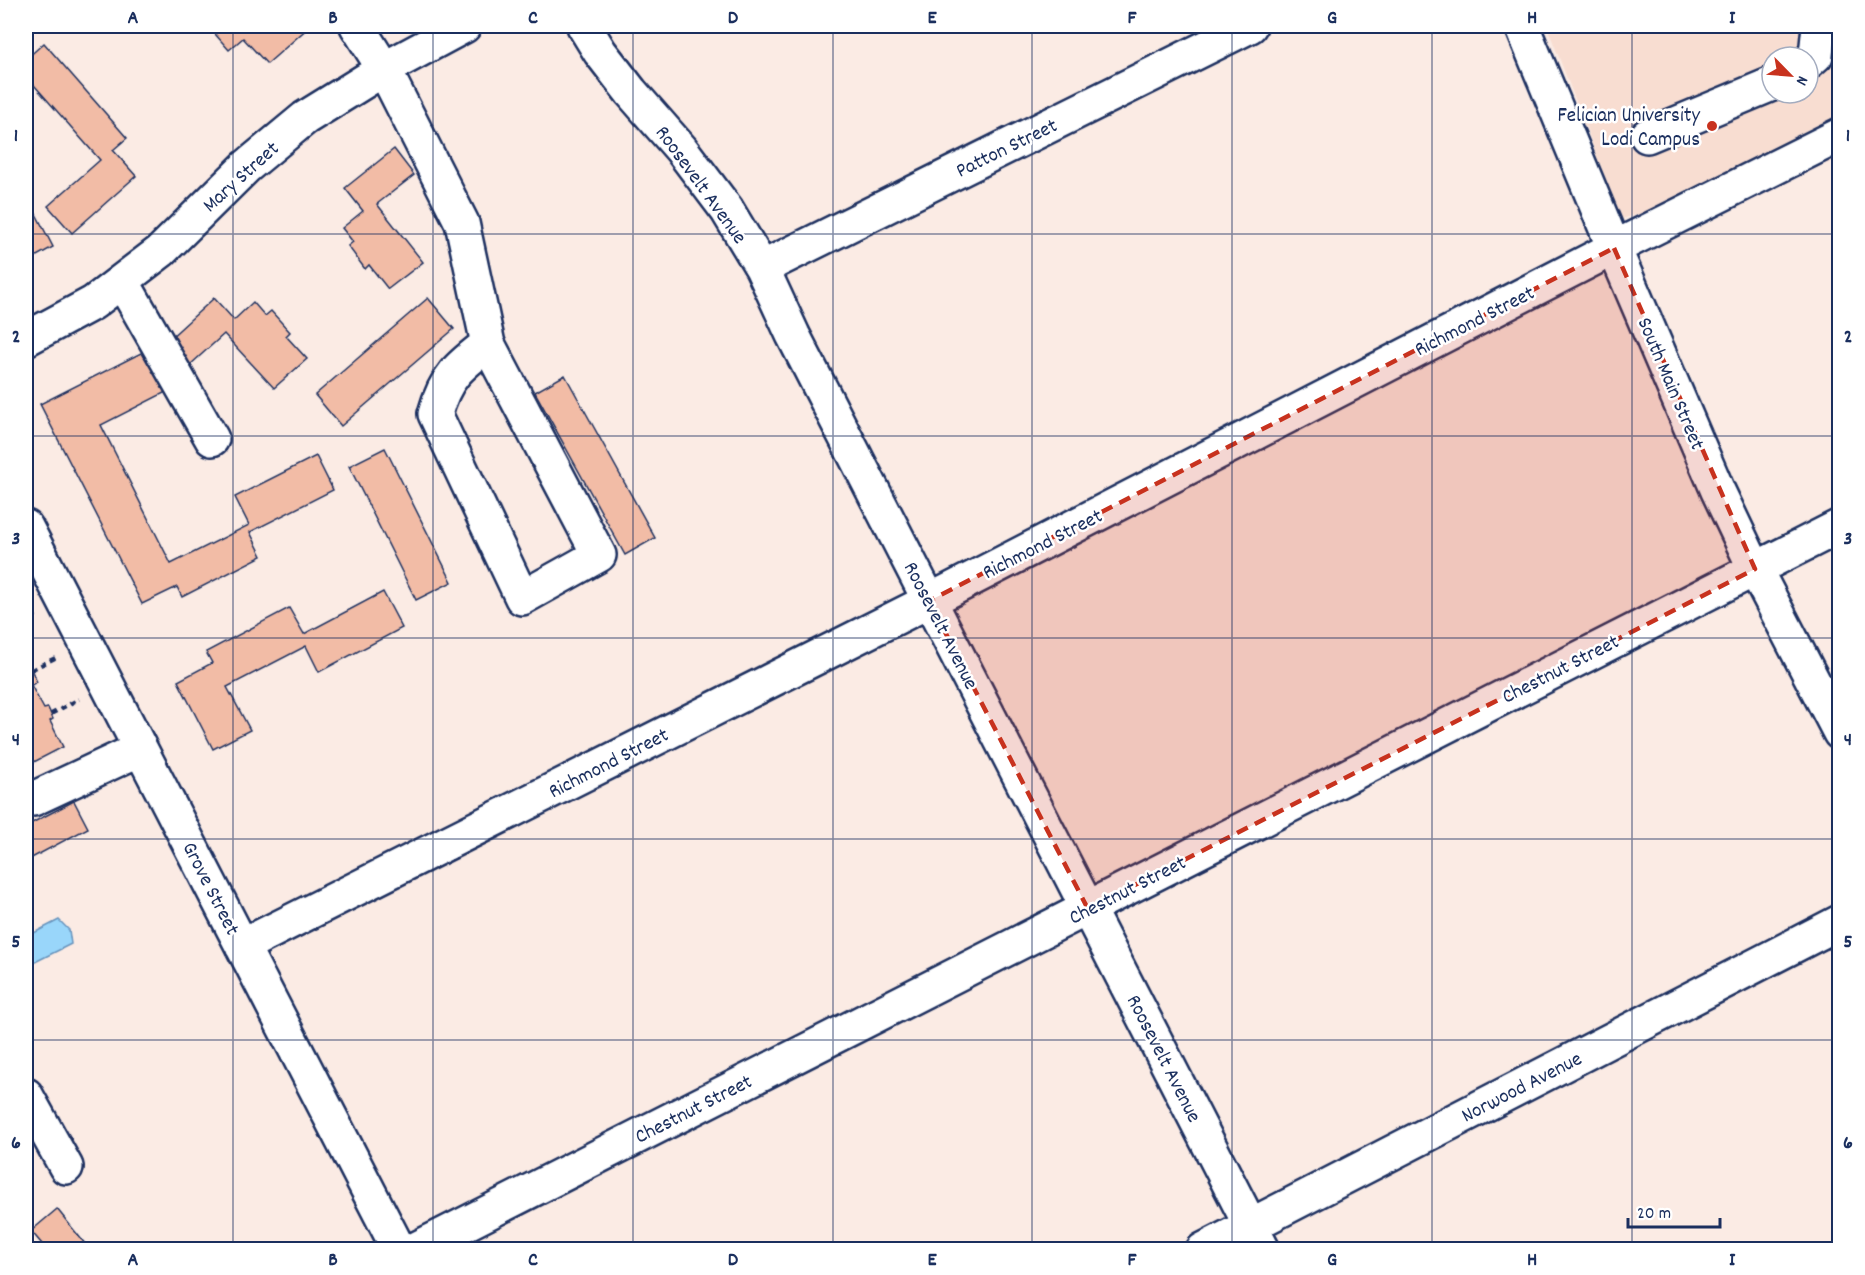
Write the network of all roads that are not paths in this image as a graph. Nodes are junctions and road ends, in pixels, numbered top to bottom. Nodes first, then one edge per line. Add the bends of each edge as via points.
1 (357, 26) edge
2 (464, 26) edge
3 (584, 26) edge
4 (1250, 26) edge
5 (1522, 26) edge
6 (1819, 26) edge
7 (1817, 45) edge
8 (384, 69) junction
9 (1760, 89) edge
10 (1839, 135) edge
11 (1647, 136) dead end
12 (1614, 248) junction
13 (762, 268) junction
14 (122, 281) junction
15 (26, 339) edge
16 (488, 344) junction
17 (212, 439) dead end
18 (1839, 526) edge
19 (26, 527) edge
20 (1755, 569) junction
21 (929, 601) junction
22 (1839, 733) edge
23 (140, 749) junction
24 (33, 800) dead end
25 (1088, 909) junction
26 (1839, 922) edge
27 (242, 946) junction
28 (26, 1095) edge
29 (66, 1167) dead end
30 (1257, 1237) edge
31 (399, 1250) edge
32 (414, 1250) edge
33 (1203, 1250) edge

1 - 8 street
2 - 8 street, Mary Street
3 - 13 street, Roosevelt Avenue via 624,84 727,210
4 - 13 street, Patton Street
5 - 12 street, South Main Street
6 - 7 street
8 - 14 street, Mary Street via 304,118 246,167 161,251
8 - 16 street via 462,223
9 - 11 street
10 - 12 street, Richmond Street
12 - 20 street, South Main Street
12 - 21 street, Richmond Street
13 - 21 street, Roosevelt Avenue
14 - 15 street, Mary Street via 93,303
14 - 17 street
16 - 16 street via 444,387 435,414 522,598 599,555
18 - 20 street, Chestnut Street
19 - 23 street, Grove Street
20 - 22 street, South Main Street
20 - 25 street, Chestnut Street
21 - 25 street, Roosevelt Avenue
21 - 27 street, Richmond Street
23 - 24 street
23 - 27 street, Grove Street
25 - 30 street, Roosevelt Avenue
25 - 32 street, Chestnut Street
26 - 30 street, Norwood Avenue
27 - 31 street, Grove Street
28 - 29 street
30 - 33 street, Norwood Avenue

